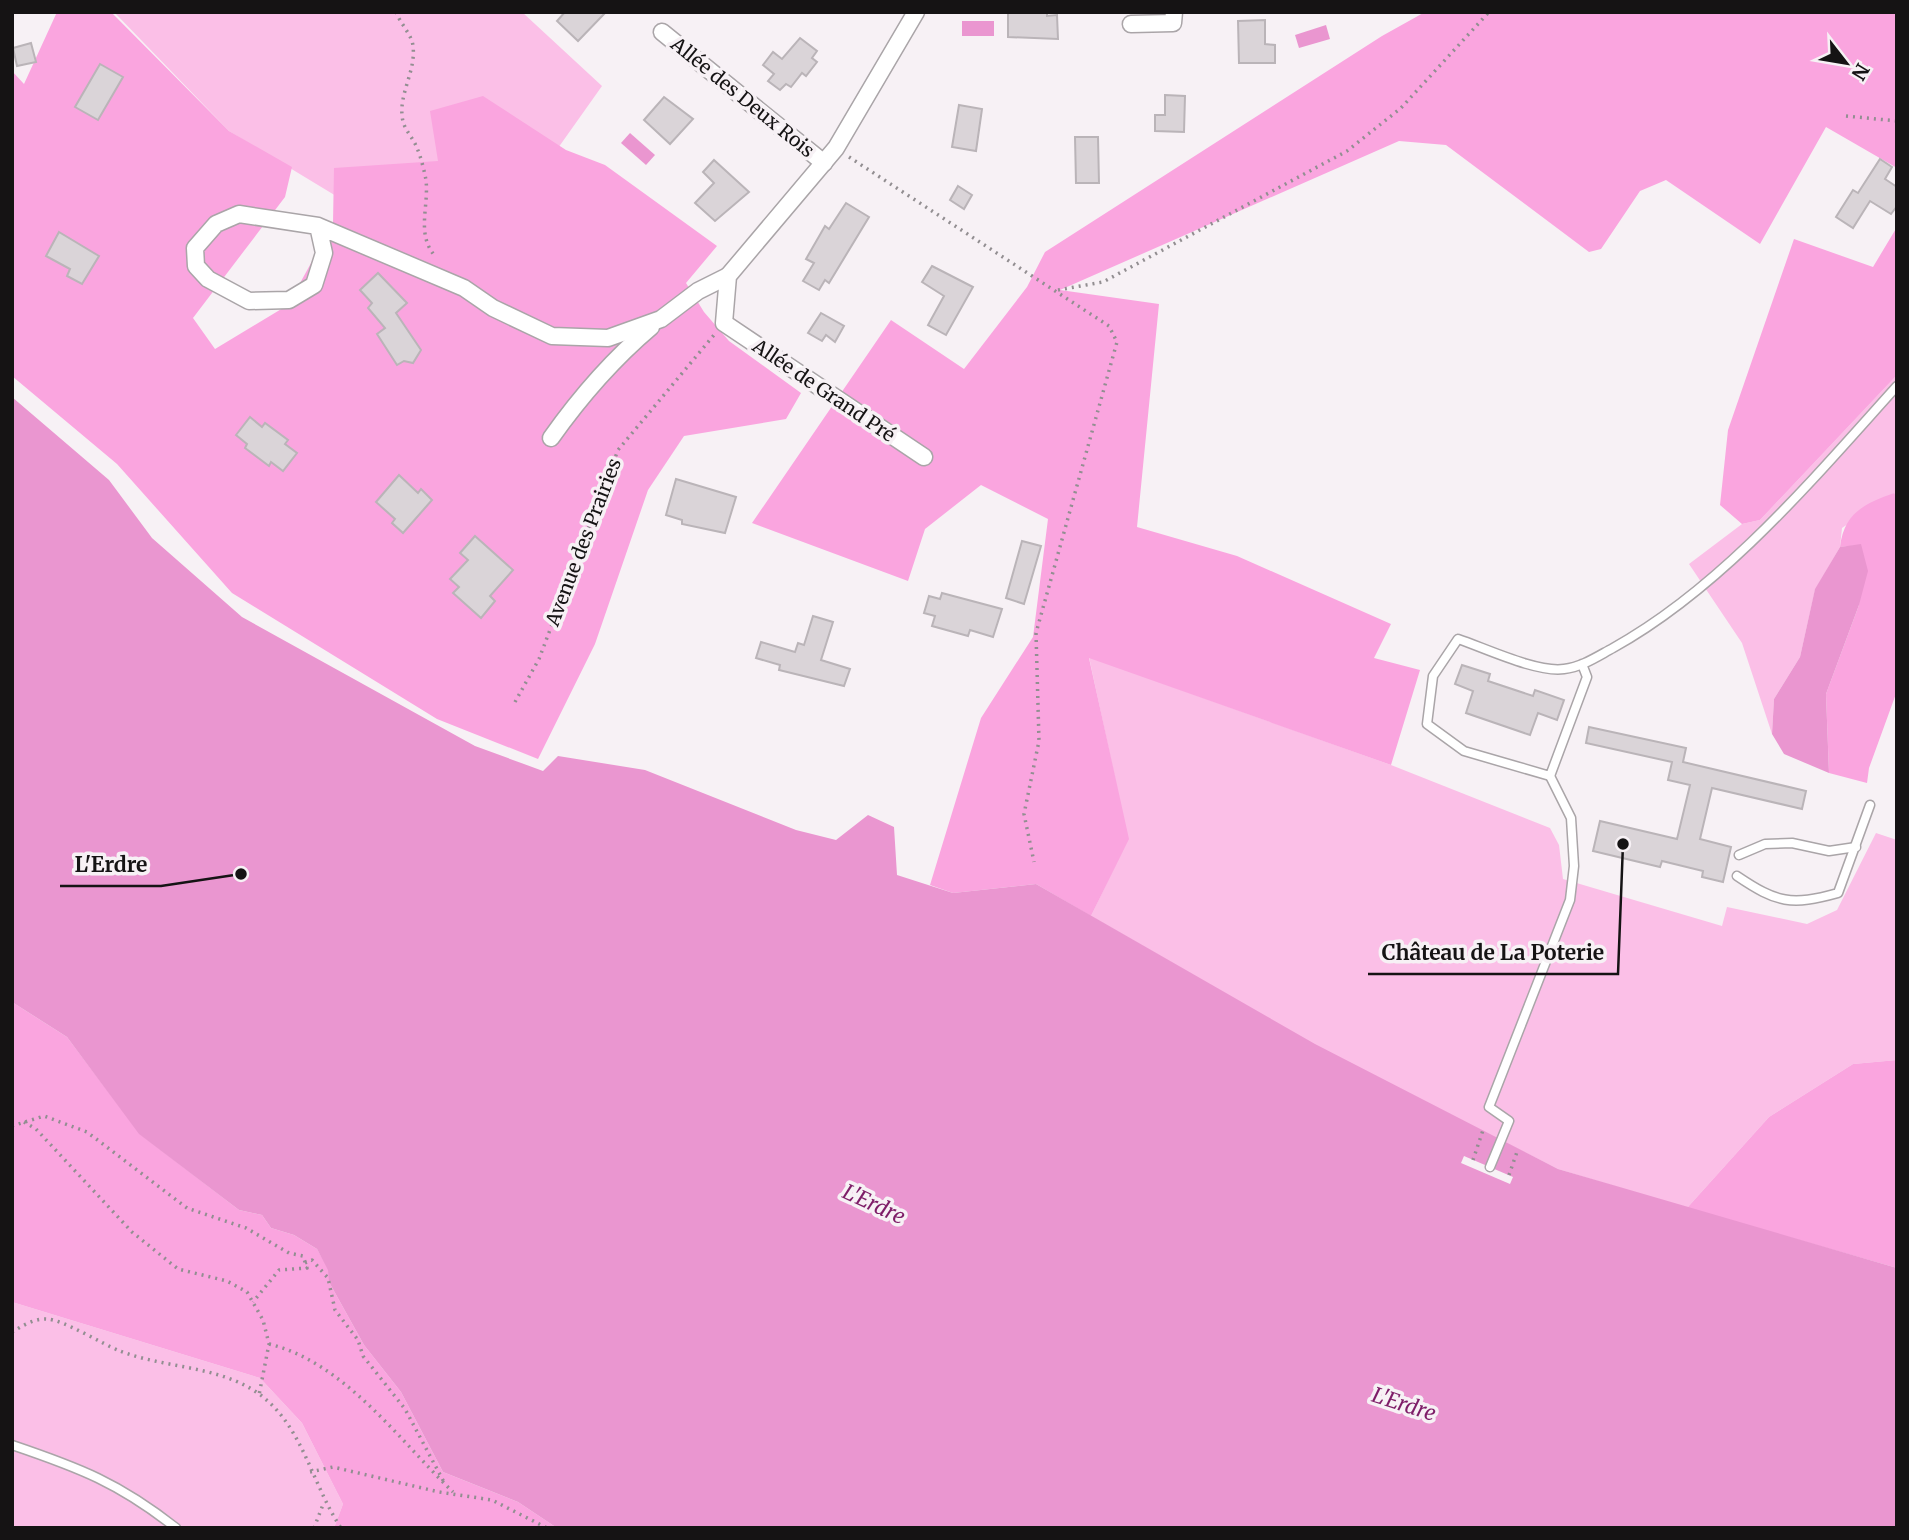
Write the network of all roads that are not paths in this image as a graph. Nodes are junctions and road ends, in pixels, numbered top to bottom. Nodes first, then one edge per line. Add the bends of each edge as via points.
1 (916, 12) edge
2 (1174, 12) edge
3 (1131, 24) dead end
4 (662, 32) dead end
5 (824, 163) junction
6 (318, 226) junction
7 (729, 276) junction
8 (661, 319) junction
9 (1897, 386) edge
10 (551, 438) dead end
11 (924, 457) dead end
12 (1582, 664) junction
13 (1550, 776) junction
14 (1870, 805) dead end
15 (1856, 847) junction
16 (1739, 855) dead end
17 (1737, 876) dead end
18 (1490, 1167) dead end
19 (12, 1445) edge
20 (176, 1528) edge

1 - 5 street
2 - 3 street via 1173,23
4 - 5 street, Allée des Deux Rois
5 - 7 street
6 - 6 street via 239,214 216,224 195,248 196,266 208,279 249,301 289,300 314,285 324,253
6 - 8 street via 464,288 493,308 552,335 608,338
7 - 8 street via 698,291
7 - 11 street, Allée de Grand Pré via 724,323
8 - 10 street via 626,348 575,403
9 - 12 lane via 1823,468 1696,590 1636,635
12 - 13 lane via 1587,677
12 - 13 lane via 1552,670 1458,639 1433,676 1427,724 1464,751
13 - 18 lane via 1571,818 1574,866 1570,900 1489,1107 1509,1121
14 - 15 lane
15 - 16 lane via 1829,851 1792,843 1765,844
15 - 17 lane via 1838,893 1804,903 1766,896
19 - 20 lane via 83,1469 136,1496

